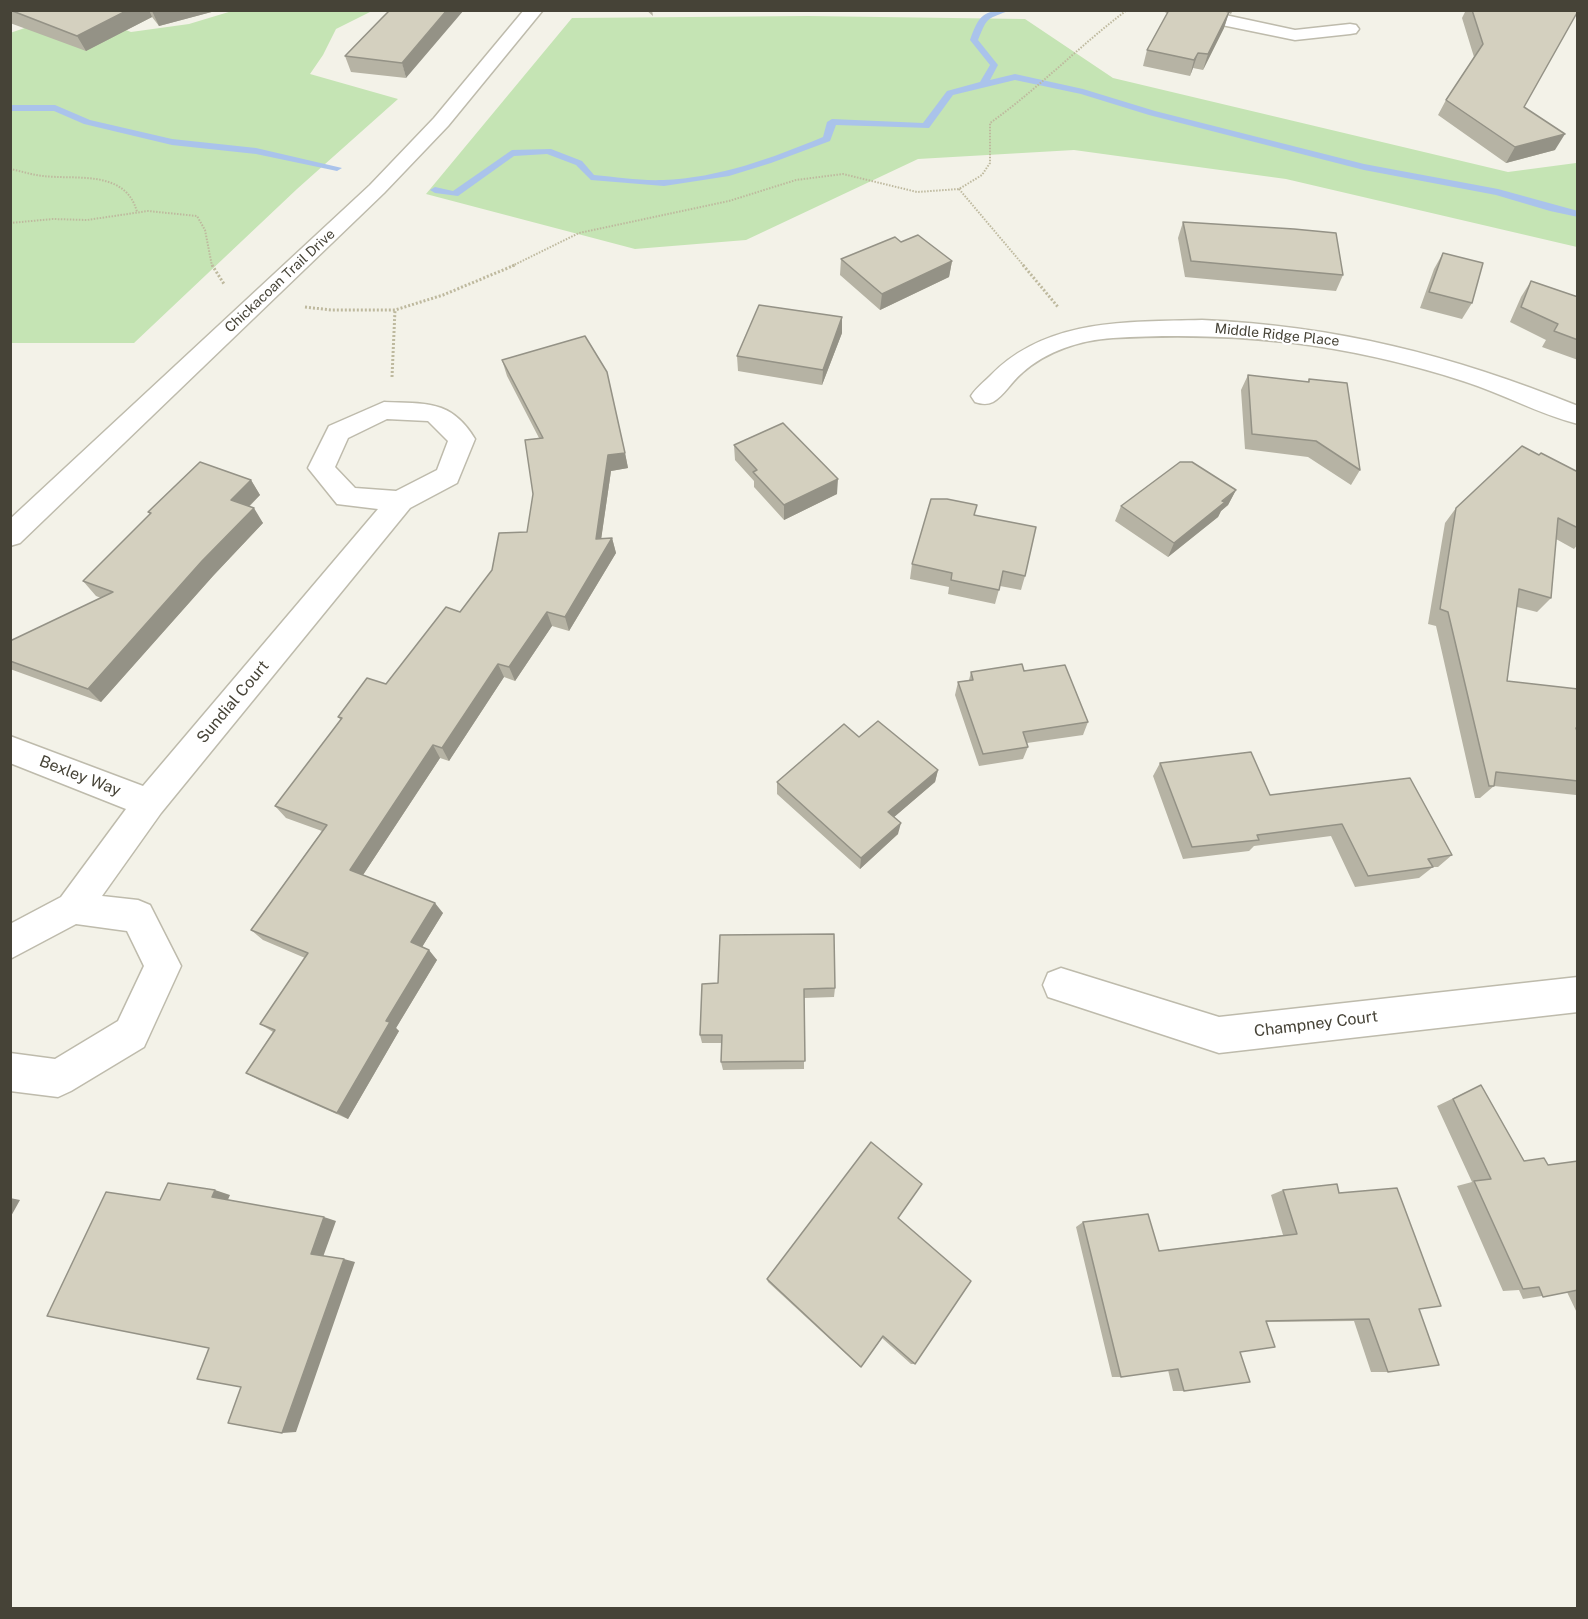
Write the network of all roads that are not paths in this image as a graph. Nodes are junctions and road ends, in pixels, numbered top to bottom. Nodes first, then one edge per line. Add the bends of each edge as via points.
1 (534, 10) edge
2 (1173, 10) edge
3 (1350, 28) dead end
4 (984, 396) dead end
5 (1578, 416) edge
6 (400, 501) junction
7 (10, 536) edge
8 (10, 749) edge
9 (149, 803) junction
10 (73, 908) junction
11 (10, 943) edge
12 (1061, 985) dead end
13 (1578, 994) edge
14 (10, 1072) edge

1 - 7 street, Chickacoan Trail Drive via 441,122 377,189
2 - 3 street via 1295,35
4 - 5 street, Middle Ridge Place via 1022,360 1074,337 1174,328 1240,329 1311,336 1381,349 1452,368
6 - 6 street, Sundial Court via 448,476 462,439 435,413 384,410 338,432 321,468 347,497
6 - 9 street, Sundial Court
8 - 9 street, Bexley Way
9 - 10 street, Sundial Court
10 - 11 street, Sundial Court
10 - 14 street via 138,916 163,966 131,1034 58,1078
12 - 13 street, Champney Court via 1219,1035

